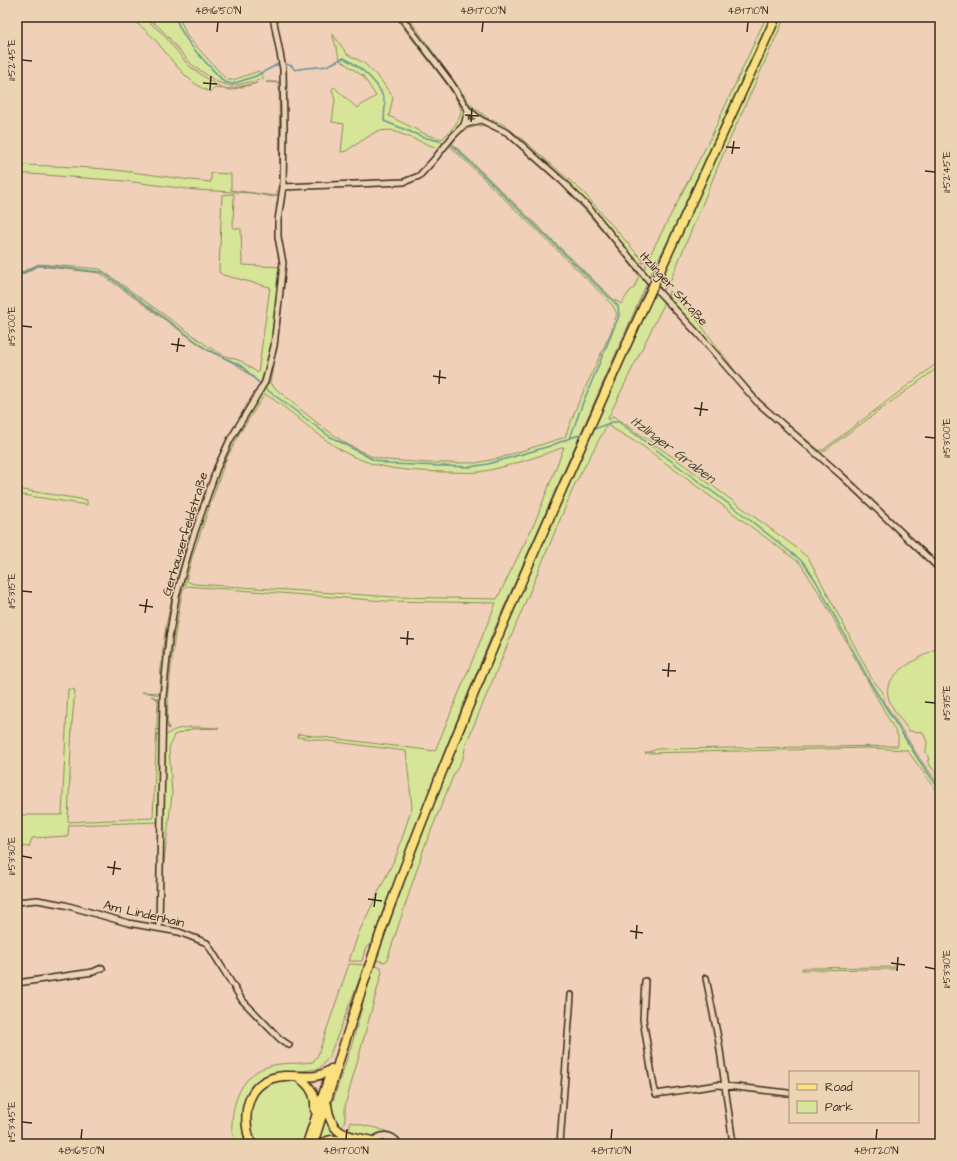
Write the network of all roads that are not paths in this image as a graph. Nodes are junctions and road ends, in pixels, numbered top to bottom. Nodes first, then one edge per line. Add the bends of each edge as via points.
1 (273, 17) edge
2 (401, 17) edge
3 (776, 17) edge
4 (468, 110) junction
5 (480, 120) junction
6 (464, 125) junction
7 (283, 187) junction
8 (940, 570) edge
9 (17, 902) edge
10 (159, 928) junction
11 (102, 968) dead end
12 (706, 978) dead end
13 (645, 981) dead end
14 (17, 983) edge
15 (360, 994) junction
16 (571, 995) dead end
17 (288, 1045) dead end
18 (331, 1069) junction
19 (298, 1077) junction
20 (725, 1086) junction
21 (788, 1093) dead end
22 (326, 1102) junction
23 (315, 1116) junction
24 (374, 1143) edge
25 (251, 1144) edge
26 (307, 1144) edge
27 (313, 1144) edge
28 (322, 1144) edge
29 (352, 1144) edge
30 (398, 1144) edge
31 (560, 1144) edge
32 (733, 1144) edge

1 - 7 street, Gerhauserfeldstraße via 283,69
2 - 4 street, Itzlinger Straße
3 - 15 main road, bridge via 575,457 475,688
4 - 5 street, Itzlinger Straße
4 - 6 street
5 - 6 street
5 - 8 street, Itzlinger Straße via 501,128 515,138 572,190 607,228 655,288 758,402 842,476
6 - 7 street via 419,176 404,182
7 - 10 street, Gerhauserfeldstraße via 278,220 283,263 282,278 270,368 263,386 230,440 217,468 191,543 172,614 163,697
9 - 10 street, Am Lindenhain via 37,900 65,905 128,923
10 - 17 street, Am Lindenhain via 188,935 207,944 242,1000
11 - 14 street via 93,972
12 - 20 street
13 - 20 street via 643,1019 655,1092 659,1094
15 - 18 main road via 349,1016
15 - 22 main road
16 - 31 street
18 - 19 main road via 319,1076
18 - 23 main road
19 - 23 main road via 314,1094
19 - 25 main road via 275,1078 262,1084 253,1093 246,1112 246,1129
20 - 21 street
20 - 32 street
22 - 24 main road via 329,1118 334,1127 340,1132
22 - 27 main road
23 - 26 main road
24 - 30 main road via 387,1136
28 - 29 main road via 331,1140 342,1140

